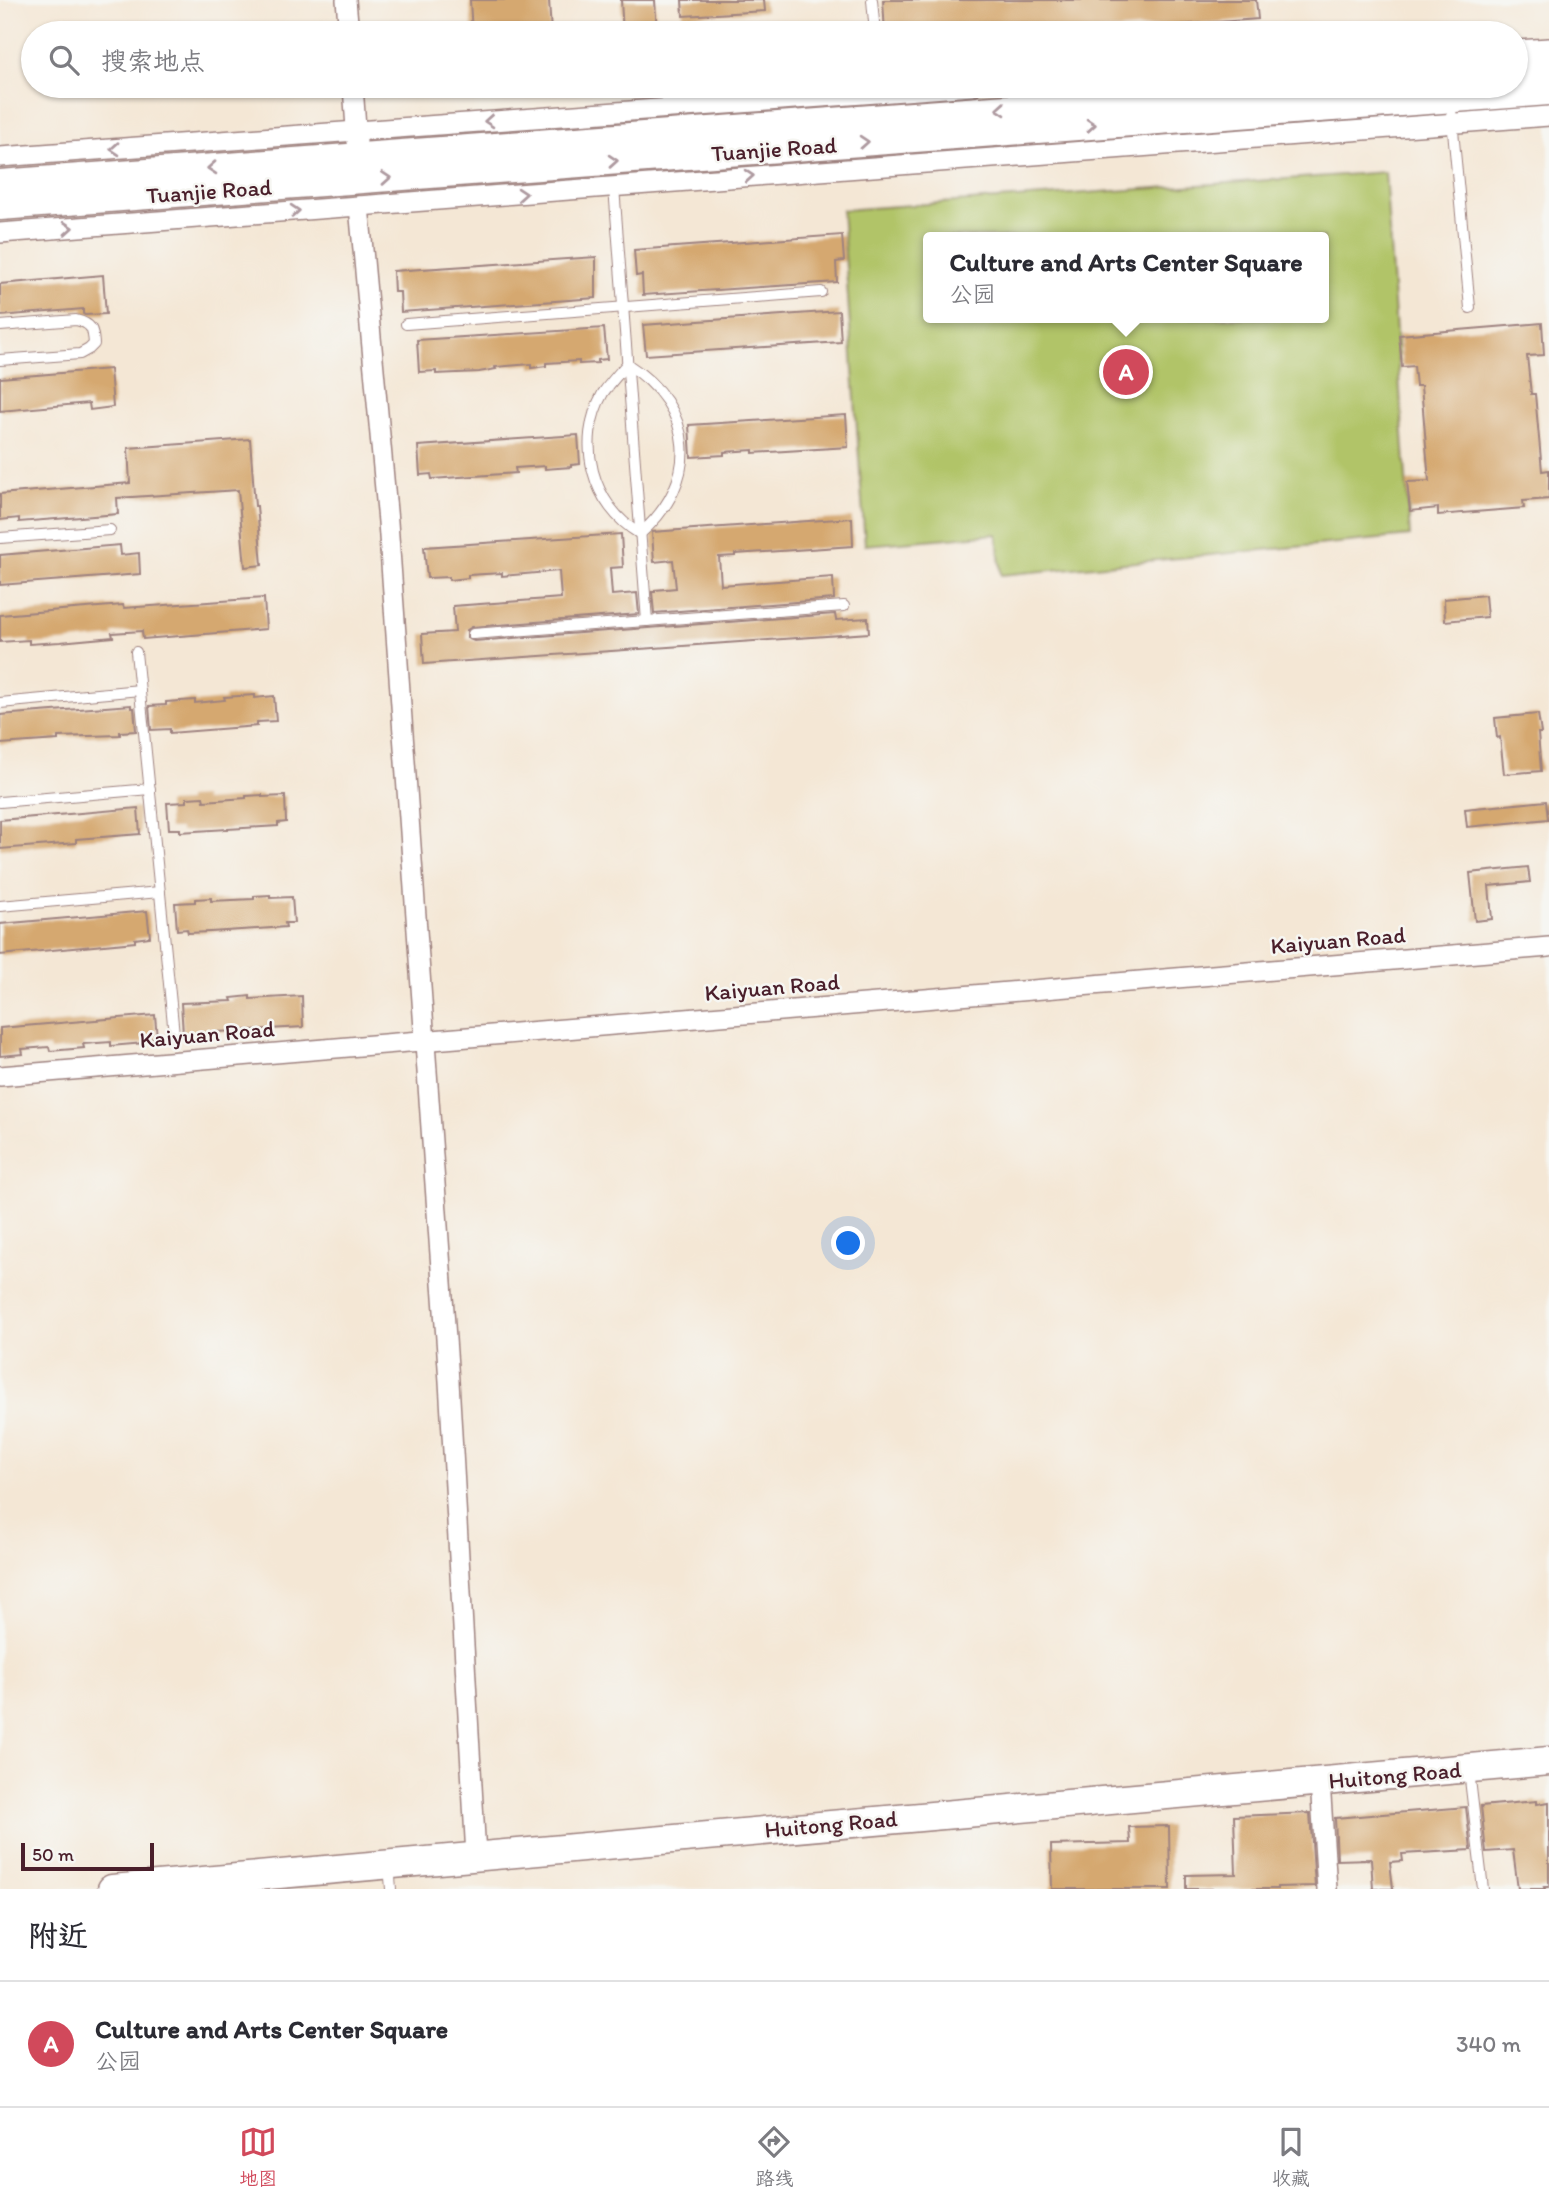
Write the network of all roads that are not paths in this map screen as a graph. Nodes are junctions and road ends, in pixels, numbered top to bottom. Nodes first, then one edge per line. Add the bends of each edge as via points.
1 (346, 0) edge
2 (872, 0) edge
3 (348, 21) edge
4 (874, 21) edge
5 (1549, 48) edge
6 (1528, 49) edge
7 (1549, 68) edge
8 (1528, 70) edge
9 (1549, 91) edge
10 (1528, 95) edge
11 (354, 98) edge
12 (913, 98) edge
13 (1515, 98) edge
14 (880, 99) edge
15 (1451, 111) junction
16 (1549, 117) edge
17 (357, 144) junction
18 (0, 157) edge
19 (0, 184) edge
20 (614, 187) junction
21 (0, 206) edge
22 (359, 206) junction
23 (0, 233) edge
24 (821, 292) dead end
25 (623, 307) junction
26 (1470, 308) dead end
27 (406, 324) dead end
28 (0, 326) edge
29 (0, 360) edge
30 (628, 364) junction
31 (110, 530) dead end
32 (640, 534) junction
33 (0, 538) edge
34 (844, 606) dead end
35 (648, 621) junction
36 (473, 634) dead end
37 (136, 652) dead end
38 (140, 690) junction
39 (0, 703) edge
40 (150, 789) junction
41 (0, 802) edge
42 (160, 892) junction
43 (0, 906) edge
44 (1549, 947) edge
45 (174, 1034) dead end
46 (425, 1040) junction
47 (0, 1076) edge
48 (1549, 1761) edge
49 (1469, 1768) junction
50 (1320, 1781) junction
51 (476, 1856) junction
52 (390, 1876) edge
53 (112, 1889) edge
54 (1327, 1889) edge
55 (1483, 1889) edge

1 - 3 street
2 - 4 lane
5 - 6 street
7 - 8 main road
9 - 10 main road, Tuanjie Road
11 - 17 street
12 -> 14 main road, Tuanjie Road
13 - 15 main road, Tuanjie Road
14 -> 17 main road, Tuanjie Road
15 - 16 street
20 -> 15 street
21 -> 15 main road, Tuanjie Road
15 - 26 lane
17 -> 18 street
17 -> 19 main road, Tuanjie Road
22 -> 20 street
20 - 25 lane
23 -> 22 street
22 - 46 street via 388,522
24 - 25 lane
25 - 27 lane
25 - 30 lane
28 - 29 lane via 76,320 93,328 94,344 80,354
30 - 32 lane
30 - 32 lane via 604,393 589,440 598,489 611,510
30 - 32 lane via 668,401 679,427 683,455 675,491
31 - 33 lane
32 - 35 lane
34 - 35 lane
35 - 36 lane
37 - 38 lane
38 - 39 lane
38 - 40 lane
40 - 41 lane
40 - 42 lane
42 - 43 lane
42 - 45 lane
44 - 46 street, Kaiyuan Road
46 - 47 street, Kaiyuan Road
46 - 51 street
48 - 49 main road, Huitong Road
49 - 50 main road, Huitong Road
49 - 55 lane
50 - 51 main road, Huitong Road
50 - 54 street
51 - 52 main road, Huitong Road
52 - 53 main road, Huitong Road

